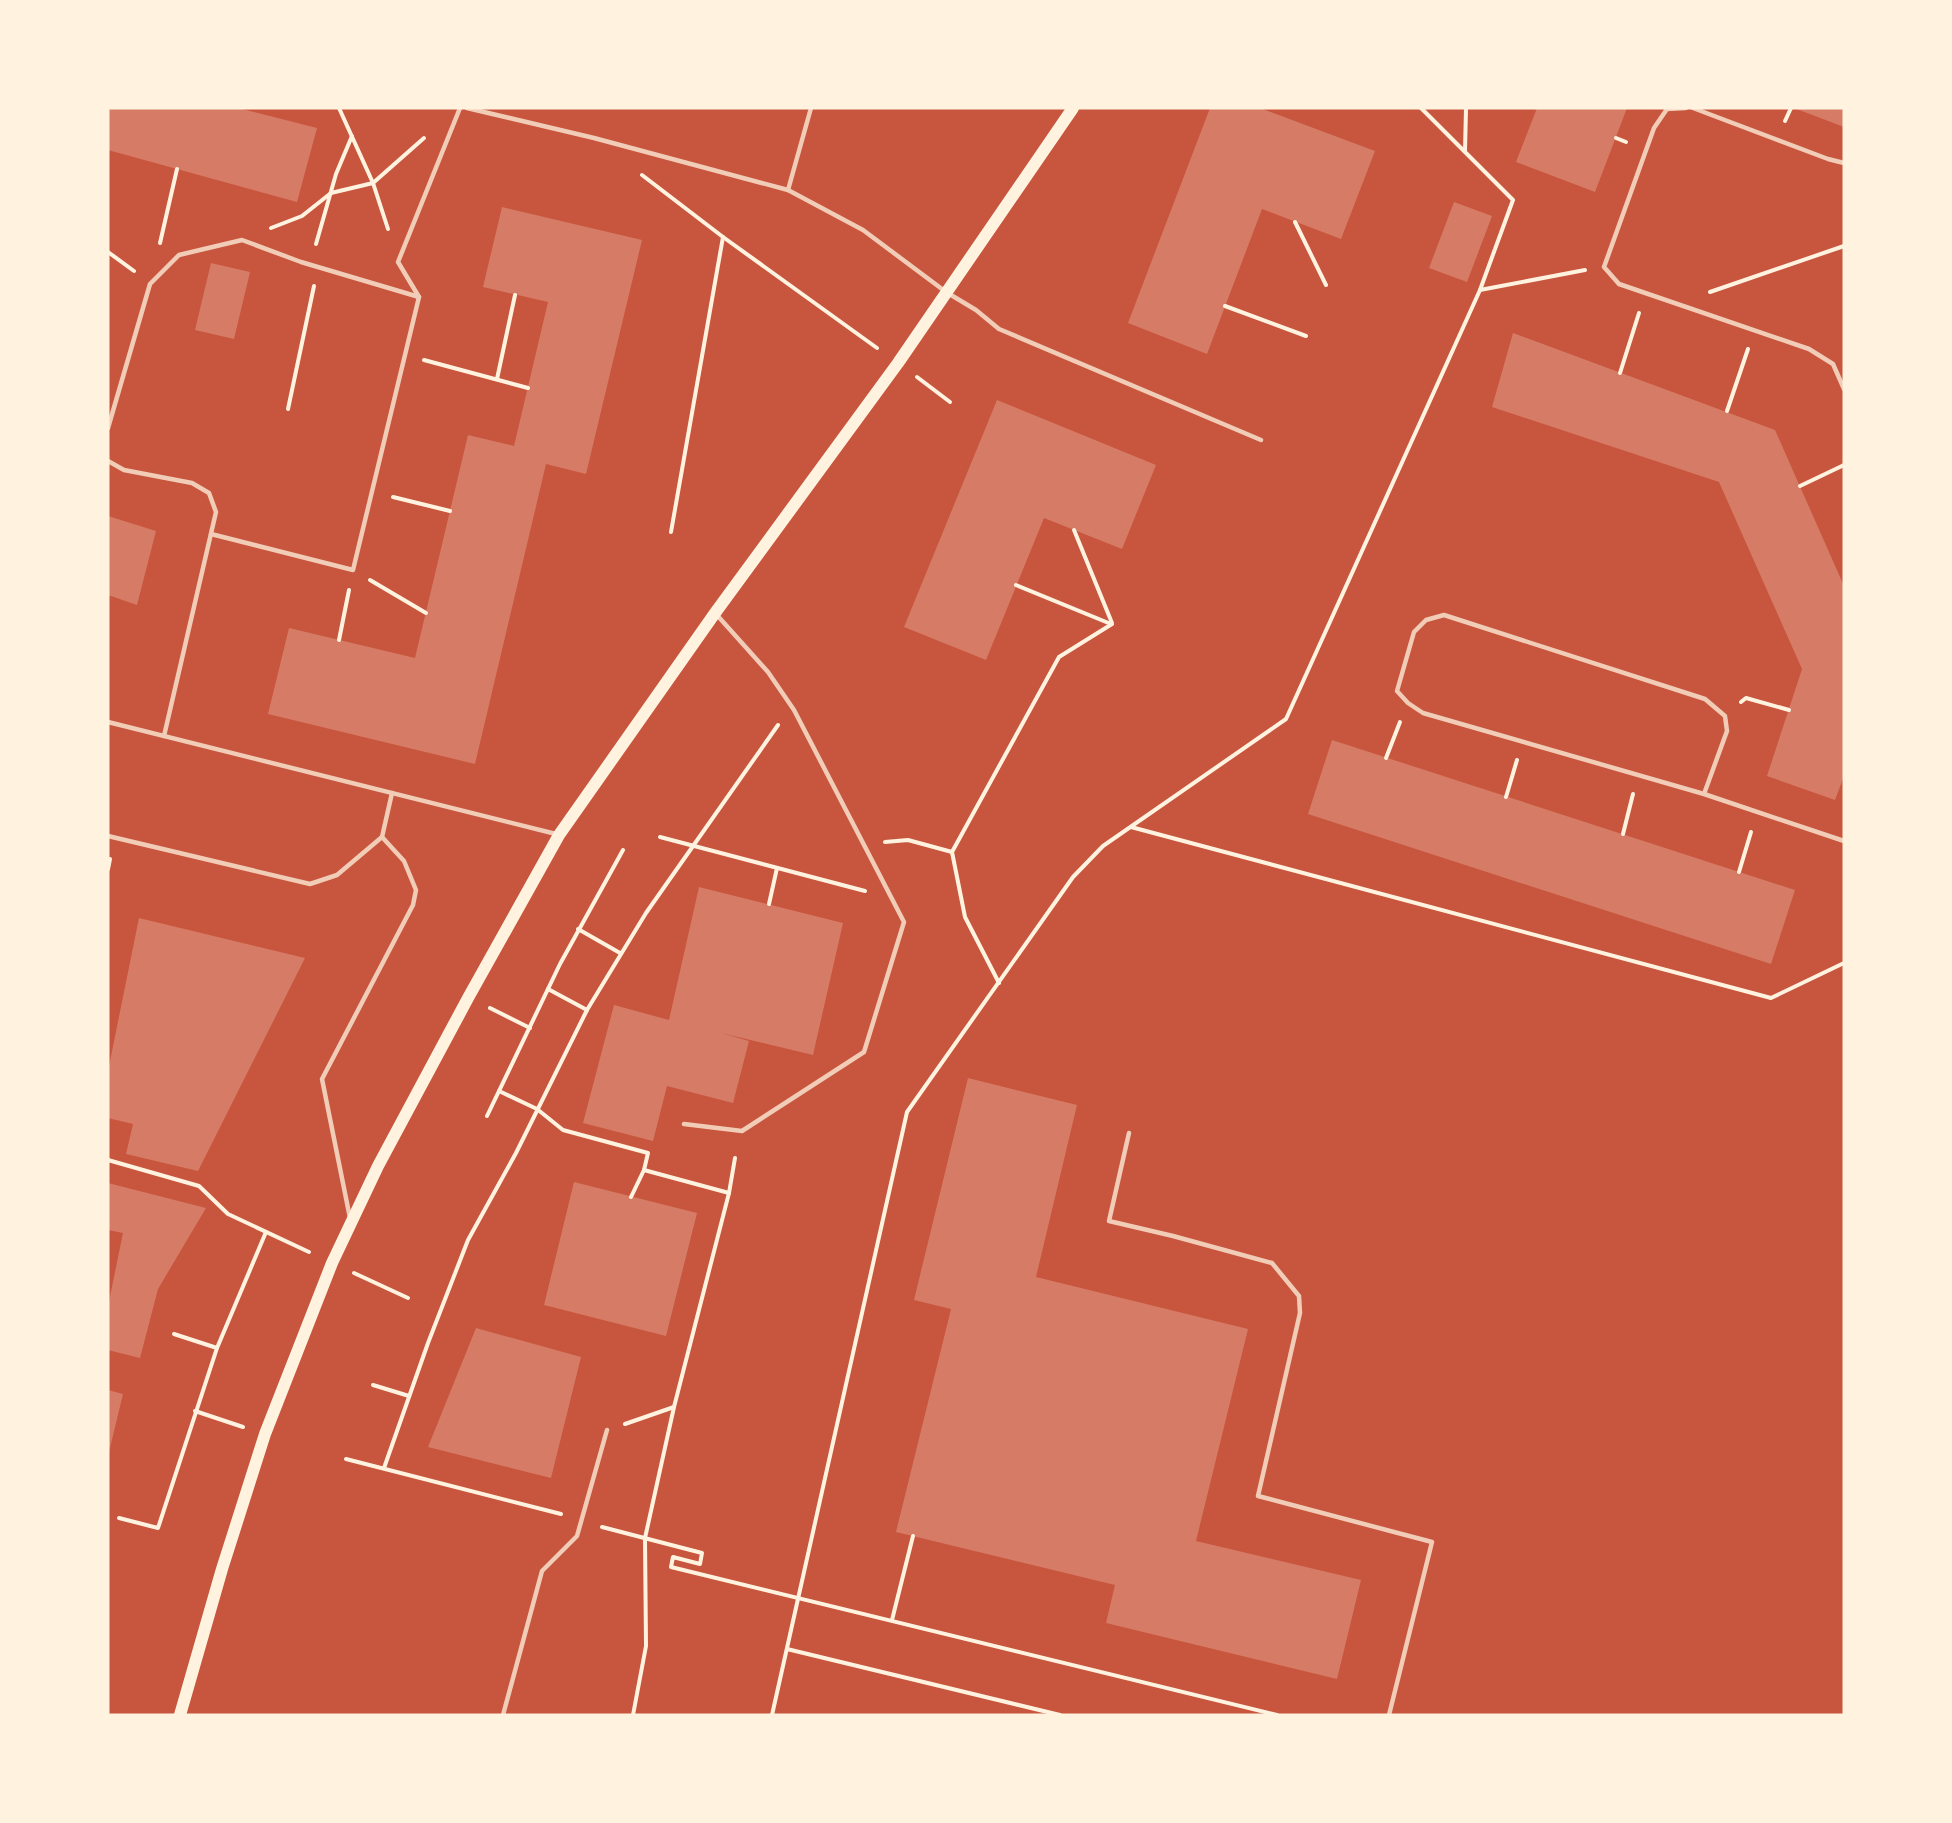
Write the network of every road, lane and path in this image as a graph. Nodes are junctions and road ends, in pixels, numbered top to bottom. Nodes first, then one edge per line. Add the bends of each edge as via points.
1 (339, 108) edge
2 (460, 108) edge
3 (467, 108) edge
4 (811, 108) edge
5 (1073, 108) edge
6 (1421, 108) edge
7 (1466, 108) edge
8 (1686, 108) edge
9 (1693, 108) edge
10 (433, 131) dead end
11 (352, 136) junction
12 (1465, 152) junction
13 (1844, 163) edge
14 (177, 169) dead end
15 (640, 173) dead end
16 (373, 183) junction
17 (788, 190) junction
18 (331, 193) junction
19 (1295, 222) dead end
20 (723, 237) junction
21 (242, 240) junction
22 (1844, 246) edge
23 (108, 252) edge
24 (398, 262) junction
25 (318, 266) junction
26 (1604, 267) junction
27 (150, 284) junction
28 (1326, 285) dead end
29 (1480, 290) junction
30 (946, 292) junction
31 (1646, 294) junction
32 (515, 295) dead end
33 (418, 297) junction
34 (1675, 303) junction
35 (1225, 306) dead end
36 (1754, 331) junction
37 (1306, 336) dead end
38 (404, 355) junction
39 (898, 363) junction
40 (1620, 373) dead end
41 (497, 379) junction
42 (528, 388) dead end
43 (1844, 388) edge
44 (950, 402) dead end
45 (288, 409) dead end
46 (1728, 411) dead end
47 (108, 428) edge
48 (1261, 440) dead end
49 (108, 461) edge
50 (1844, 465) edge
51 (1800, 486) dead end
52 (372, 491) junction
53 (450, 512) dead end
54 (1074, 530) dead end
55 (671, 532) dead end
56 (211, 534) junction
57 (353, 570) junction
58 (1016, 585) dead end
59 (426, 613) dead end
60 (715, 613) junction
61 (1112, 624) junction
62 (339, 640) dead end
63 (1408, 703) junction
64 (1789, 710) dead end
65 (774, 715) dead end
66 (1725, 716) junction
67 (108, 722) edge
68 (164, 736) junction
69 (1522, 742) junction
70 (1386, 758) dead end
71 (1639, 775) junction
72 (392, 793) junction
73 (1704, 794) junction
74 (1506, 797) dead end
75 (1757, 811) junction
76 (1130, 827) junction
77 (1623, 834) dead end
78 (560, 835) junction
79 (108, 836) edge
80 (382, 837) junction
81 (660, 837) dead end
82 (1844, 841) edge
83 (863, 843) junction
84 (693, 846) junction
85 (623, 850) dead end
86 (952, 852) junction
87 (777, 868) junction
88 (1738, 872) dead end
89 (892, 898) junction
90 (769, 904) dead end
91 (578, 929) junction
92 (620, 953) junction
93 (1844, 963) edge
94 (999, 983) junction
95 (548, 989) junction
96 (468, 998) junction
97 (587, 1010) junction
98 (530, 1028) junction
99 (499, 1091) junction
100 (537, 1109) junction
101 (487, 1116) dead end
102 (684, 1124) dead end
103 (1129, 1133) dead end
104 (735, 1158) dead end
105 (108, 1160) edge
106 (644, 1170) junction
107 (729, 1193) junction
108 (631, 1197) dead end
109 (228, 1214) dead end
110 (351, 1222) junction
111 (266, 1232) dead end
112 (174, 1334) dead end
113 (216, 1348) junction
114 (373, 1385) dead end
115 (409, 1396) junction
116 (674, 1407) junction
117 (195, 1411) junction
118 (607, 1430) joint
119 (265, 1434) junction
120 (346, 1458) dead end
121 (384, 1468) junction
122 (119, 1518) dead end
123 (581, 1521) junction
124 (913, 1536) dead end
125 (645, 1538) junction
126 (798, 1597) junction
127 (892, 1620) junction
128 (787, 1649) junction
129 (180, 1715) edge
130 (503, 1715) edge
131 (633, 1715) edge
132 (772, 1715) edge
133 (1060, 1715) edge
134 (1277, 1715) edge
135 (1389, 1715) edge

1 - 11 path
2 - 24 lane
3 - 17 lane
4 - 17 lane
5 - 30 main road
6 - 12 path
7 - 12 path
8 - 26 lane via 1667,109 1654,128
9 - 13 lane
10 - 16 path
11 - 16 path
11 - 18 path
12 - 29 path via 1514,200
14 - 27 path
15 - 20 path
16 - 18 path
16 - 24 path
17 - 30 lane via 863,230
18 - 21 path via 302,216
18 - 25 path via 316,243
19 - 28 path
20 - 39 path
20 - 55 path
21 - 25 lane
21 - 27 lane via 179,255
22 - 34 path
23 - 27 path
24 - 33 lane
25 - 33 lane
25 - 45 path
26 - 29 path
26 - 31 lane via 1619,284
27 - 47 lane
29 - 76 path via 1286,719
30 - 39 main road
30 - 48 lane via 999,329
31 - 34 lane
31 - 40 path
32 - 41 path
33 - 38 lane
34 - 36 lane
35 - 37 path
36 - 43 lane via 1809,350 1833,364
36 - 46 path
38 - 41 path
38 - 52 lane
39 - 44 path
39 - 60 main road
41 - 42 path
49 - 56 lane via 124,470 192,483 209,493 216,512
50 - 51 path
52 - 53 path
52 - 57 lane
54 - 61 path
56 - 57 lane
56 - 68 lane
57 - 59 path
57 - 62 path
58 - 61 path
60 - 78 main road
60 - 83 lane via 768,672 794,710
61 - 86 path via 1059,657
63 - 66 lane via 1397,691 1414,632 1426,620 1444,615 1705,699
63 - 69 lane via 1423,713
63 - 70 path
64 - 66 path via 1746,698
65 - 84 path via 779,724
66 - 73 lane via 1726,731
67 - 68 lane
68 - 72 lane
69 - 71 lane
69 - 74 path
71 - 73 lane
71 - 77 path
72 - 78 lane
72 - 80 lane
73 - 75 lane
75 - 82 lane
75 - 88 path
76 - 93 path via 1771,998
76 - 94 path via 1102,846 1073,878
78 - 96 main road
79 - 80 lane via 310,884 337,875
80 - 110 lane via 404,861 416,890 413,905 322,1079
81 - 84 path
83 - 86 path via 908,840
83 - 89 lane
84 - 87 path
84 - 92 path
85 - 91 path
86 - 94 path via 965,917
87 - 89 path
87 - 90 path
89 - 102 lane via 904,922 864,1052 742,1131
91 - 92 path
91 - 95 path
92 - 97 path
94 - 126 path via 907,1112
95 - 97 path
95 - 98 path
96 - 98 path
96 - 110 main road
97 - 100 path
98 - 99 path
99 - 100 path
99 - 101 path
100 - 106 path via 563,1130 648,1153
100 - 115 path via 468,1240
103 - 135 lane via 1109,1221 1272,1263 1299,1296 1300,1313 1258,1496 1432,1542
104 - 107 path
105 - 109 path via 199,1186
106 - 107 path
106 - 108 path
107 - 116 path
110 - 119 main road
111 - 113 path
112 - 113 path
113 - 117 path
114 - 115 path
115 - 121 path
116 - 118 path
116 - 125 path
117 - 119 path
117 - 122 path via 158,1528
118 - 123 lane
119 - 129 main road
120 - 121 path
121 - 123 path
123 - 125 path
123 - 130 lane via 577,1536 542,1571
124 - 127 path
125 - 126 path via 702,1553 700,1564 673,1557 671,1567
125 - 131 path via 646,1646
126 - 127 path
126 - 128 path
127 - 134 path
128 - 132 path
128 - 133 path

